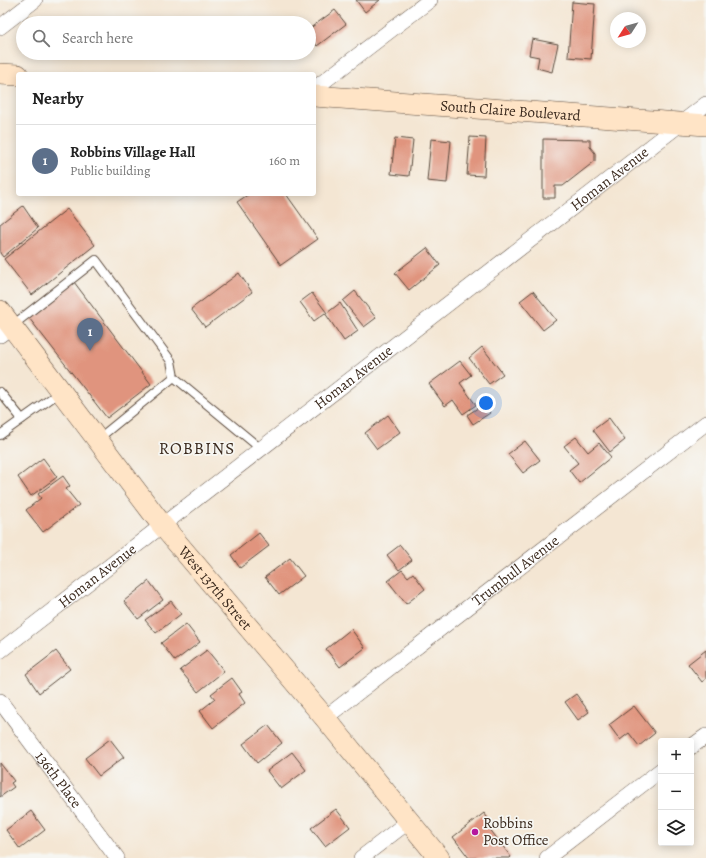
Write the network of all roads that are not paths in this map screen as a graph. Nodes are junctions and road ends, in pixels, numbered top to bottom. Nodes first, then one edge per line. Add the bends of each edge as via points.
1 (35, 0) edge
2 (430, 0) edge
3 (0, 27) edge
4 (0, 74) edge
5 (16, 75) edge
6 (316, 87) edge
7 (316, 96) edge
8 (706, 104) edge
9 (682, 123) junction
10 (706, 125) edge
11 (4, 324) edge
12 (174, 377) junction
13 (61, 391) junction
14 (0, 392) edge
15 (22, 419) junction
16 (706, 423) edge
17 (0, 435) edge
18 (98, 440) junction
19 (261, 449) junction
20 (162, 525) junction
21 (0, 651) edge
22 (0, 701) edge
23 (325, 718) junction
24 (706, 736) edge
25 (694, 745) edge
26 (658, 772) edge
27 (409, 822) junction
28 (117, 858) edge
29 (361, 858) edge
30 (439, 858) edge
31 (547, 858) edge

1 - 3 street
2 - 6 street
4 - 5 main road
7 - 9 main road, South Claire Boulevard
8 - 9 street, Homan Avenue
9 - 10 main road, South Claire Boulevard
9 - 19 street, Homan Avenue
11 - 12 lane via 96,260 171,361
11 - 13 main road, West 137th Street
12 - 18 lane
12 - 19 lane
13 - 15 lane
13 - 18 main road, West 137th Street
14 - 15 lane
15 - 17 lane
16 - 23 street, Trumbull Avenue
18 - 20 main road, West 137th Street
19 - 20 street, Homan Avenue
20 - 21 street, Homan Avenue
20 - 23 main road, West 137th Street
22 - 28 street, 136th Place
23 - 27 main road, West 137th Street
24 - 25 street
26 - 31 street
27 - 29 street
27 - 30 main road, West 137th Street

